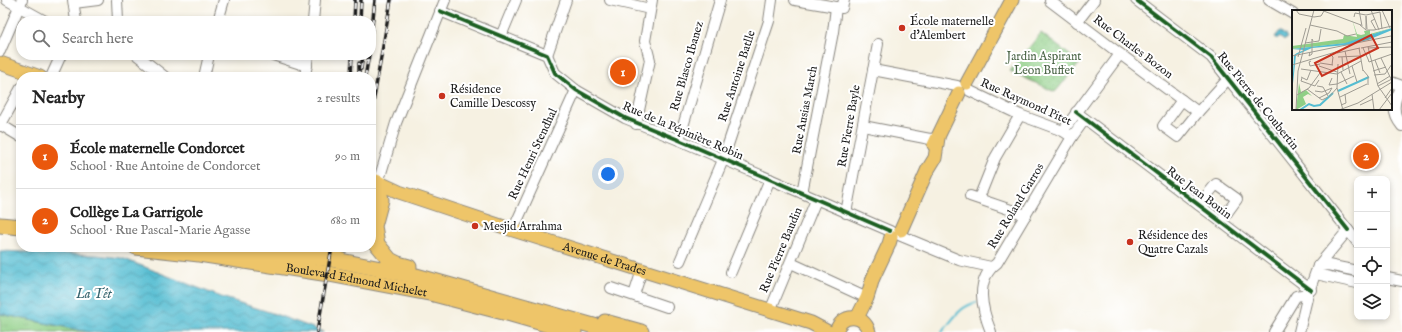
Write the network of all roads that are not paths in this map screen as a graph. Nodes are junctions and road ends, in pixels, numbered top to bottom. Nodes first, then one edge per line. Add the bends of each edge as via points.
1 (6, 0) edge
2 (98, 0) edge
3 (117, 0) edge
4 (224, 0) edge
5 (316, 0) edge
6 (445, 0) edge
7 (516, 0) edge
8 (566, 0) edge
9 (610, 0) edge
10 (720, 0) edge
11 (772, 0) edge
12 (795, 0) edge
13 (844, 0) edge
14 (1012, 0) edge
15 (1051, 0) edge
16 (1094, 0) edge
17 (1136, 0) edge
18 (1269, 0) edge
19 (807, 1) edge
20 (74, 2) edge
21 (20, 3) edge
22 (651, 5) edge
23 (836, 7) junction
24 (440, 11) junction
25 (1292, 13) edge
26 (37, 16) edge
27 (75, 16) edge
28 (118, 16) edge
29 (219, 16) edge
30 (314, 16) edge
31 (1077, 22) junction
32 (502, 36) junction
33 (878, 44) dead end
34 (0, 51) edge
35 (547, 54) junction
36 (1120, 54) junction
37 (59, 60) edge
38 (143, 60) edge
39 (208, 60) edge
40 (288, 60) edge
41 (308, 60) edge
42 (0, 63) edge
43 (307, 66) junction
44 (873, 70) junction
45 (22, 72) edge
46 (53, 72) edge
47 (159, 72) edge
48 (205, 72) edge
49 (306, 72) edge
50 (1228, 79) junction
51 (1392, 82) edge
52 (1402, 86) edge
53 (963, 88) junction
54 (576, 90) junction
55 (16, 97) edge
56 (1182, 100) junction
57 (1076, 112) junction
58 (1198, 112) junction
59 (1020, 115) junction
60 (1085, 119) junction
61 (636, 124) junction
62 (0, 126) edge
63 (863, 126) junction
64 (1402, 126) edge
65 (1063, 131) junction
66 (16, 134) edge
67 (1072, 137) junction
68 (938, 138) junction
69 (679, 140) junction
70 (723, 160) junction
71 (376, 174) edge
72 (770, 179) junction
73 (376, 183) edge
74 (376, 189) edge
75 (802, 193) junction
76 (816, 200) junction
77 (1199, 205) junction
78 (846, 213) junction
79 (1026, 215) junction
80 (376, 219) edge
81 (1221, 221) junction
82 (16, 228) edge
83 (513, 230) junction
84 (1348, 230) junction
85 (1, 232) edge
86 (896, 233) junction
87 (16, 235) edge
88 (1354, 238) edge
89 (376, 240) edge
90 (181, 252) edge
91 (270, 252) edge
92 (680, 261) dead end
93 (790, 263) junction
94 (991, 267) junction
95 (1354, 268) edge
96 (642, 270) junction
97 (1317, 270) junction
98 (731, 272) dead end
99 (352, 279) junction
100 (1390, 279) edge
101 (1354, 281) edge
102 (1402, 281) edge
103 (611, 288) dead end
104 (1309, 292) junction
105 (634, 295) junction
106 (867, 298) junction
107 (667, 307) dead end
108 (770, 311) junction
109 (857, 318) junction
110 (811, 323) junction
111 (838, 327) edge
112 (545, 332) edge
113 (574, 332) edge
114 (616, 332) edge
115 (641, 332) edge
116 (828, 332) edge
117 (869, 332) edge
118 (991, 332) edge
119 (1274, 332) edge
120 (1299, 332) edge

1 - 21 street
2 - 20 street
3 - 28 street
4 - 29 street
5 - 30 street
6 - 24 street
7 - 32 street
8 - 35 street
9 - 22 street
10 - 69 street, Rue Blasco Ibanez
11 - 70 street, Rue Antoine Batlle via 770,20
12 - 19 street
13 - 23 street via 842,8
14 - 53 main road via 999,25 987,36
15 - 31 street, Rue Charles Bozon
16 - 31 street
17 - 50 street, Rue Pierre de Coubertin via 1212,57
18 - 25 street
19 - 23 street
20 - 27 street
21 - 26 street
21 - 34 street
22 - 61 street via 644,41 650,60
23 - 75 street, Rue Ausias March
24 - 32 street
24 - 71 street
31 - 36 street, Rue Charles Bozon
32 - 35 street
33 - 44 street, Rue Pierre Bayle
35 - 54 street, Rue de la Pépinière Robin via 555,73
36 - 56 street, Rue Charles Bozon
36 - 57 street
37 - 46 street
38 - 47 street
39 - 48 street
40 - 43 street
41 - 43 street
42 - 45 main road
43 - 49 street
44 - 53 street, Rue Raymond Pitet
44 - 63 street, Rue Pierre Bayle
50 - 58 street
50 - 84 street, Rue Pierre de Coubertin
51 - 52 street
52 - 64 street via 1396,95 1394,112
53 - 59 street, Rue Raymond Pitet
53 - 68 main road via 960,102
54 - 61 street, Rue de la Pépinière Robin
54 - 83 street, Rue Henri Stendhal
55 - 62 street
56 - 58 street, Rue Charles Bozon
56 - 58 street via 1163,126 1178,137
57 - 60 street, Rue Jean Bouin
57 - 65 street
59 - 65 street, Rue Raymond Pitet
59 - 79 street via 975,197
60 - 67 street, Rue Roland Garros
60 - 77 street, Rue Jean Bouin
61 - 69 street, Rue de la Pépinière Robin
62 - 66 street
63 - 68 street
63 - 78 street, Rue Pierre Bayle
65 - 67 street, Rue Raymond Pitet
67 - 79 street, Rue Roland Garros
68 - 86 main road via 934,158 916,195 904,210
69 - 70 street, Rue de la Pépinière Robin
70 - 72 street, Rue de la Pépinière Robin
70 - 92 street, Rue Antoine Batlle
72 - 75 street, Rue de la Pépinière Robin
72 - 98 street
73 - 83 main road, Avenue de Prades
74 - 80 highway via 381,200
75 - 76 street, Rue de la Pépinière Robin
76 - 78 street, Rue de la Pépinière Robin
76 - 93 street, Rue Pierre Baudin
77 - 81 street, Rue Jean Bouin
77 - 81 street, Rue Jean Bouin via 1216,184 1237,199
78 - 86 street, Rue de la Pépinière Robin
79 - 94 street, Rue Roland Garros via 997,263
81 - 104 street, Rue Jean Bouin
82 - 85 highway
83 - 96 main road, Avenue de Prades
84 - 88 street, Rue Pierre de Coubertin
84 - 97 street
85 - 87 highway
86 - 94 street, Rue de la Pépinière Robin via 959,260
86 - 106 main road via 890,252 879,265 873,278
89 - 115 highway via 390,260 398,264
90 - 99 highway, Boulevard Edmond Michelet
91 - 114 highway, Boulevard Edmond Michelet via 331,259 416,276
93 - 106 street
93 - 108 street, Rue Pierre Baudin
94 - 118 street, Rue Roland Garros via 983,281 982,297 984,314
95 - 97 street via 1328,265
96 - 105 street
96 - 108 main road, Avenue de Prades
97 - 101 street
97 - 104 street
99 - 112 highway via 466,308
99 - 113 highway, Boulevard Edmond Michelet via 434,294
100 - 102 street
103 - 105 street
104 - 119 street via 1296,296
104 - 120 street
105 - 107 street
106 - 109 main road
108 - 110 main road, Avenue de Prades
109 - 111 main road, Avenue de Prades via 848,318
109 - 117 main road via 865,323
110 - 111 main road, Avenue de Prades
110 - 116 main road, Avenue de Prades

